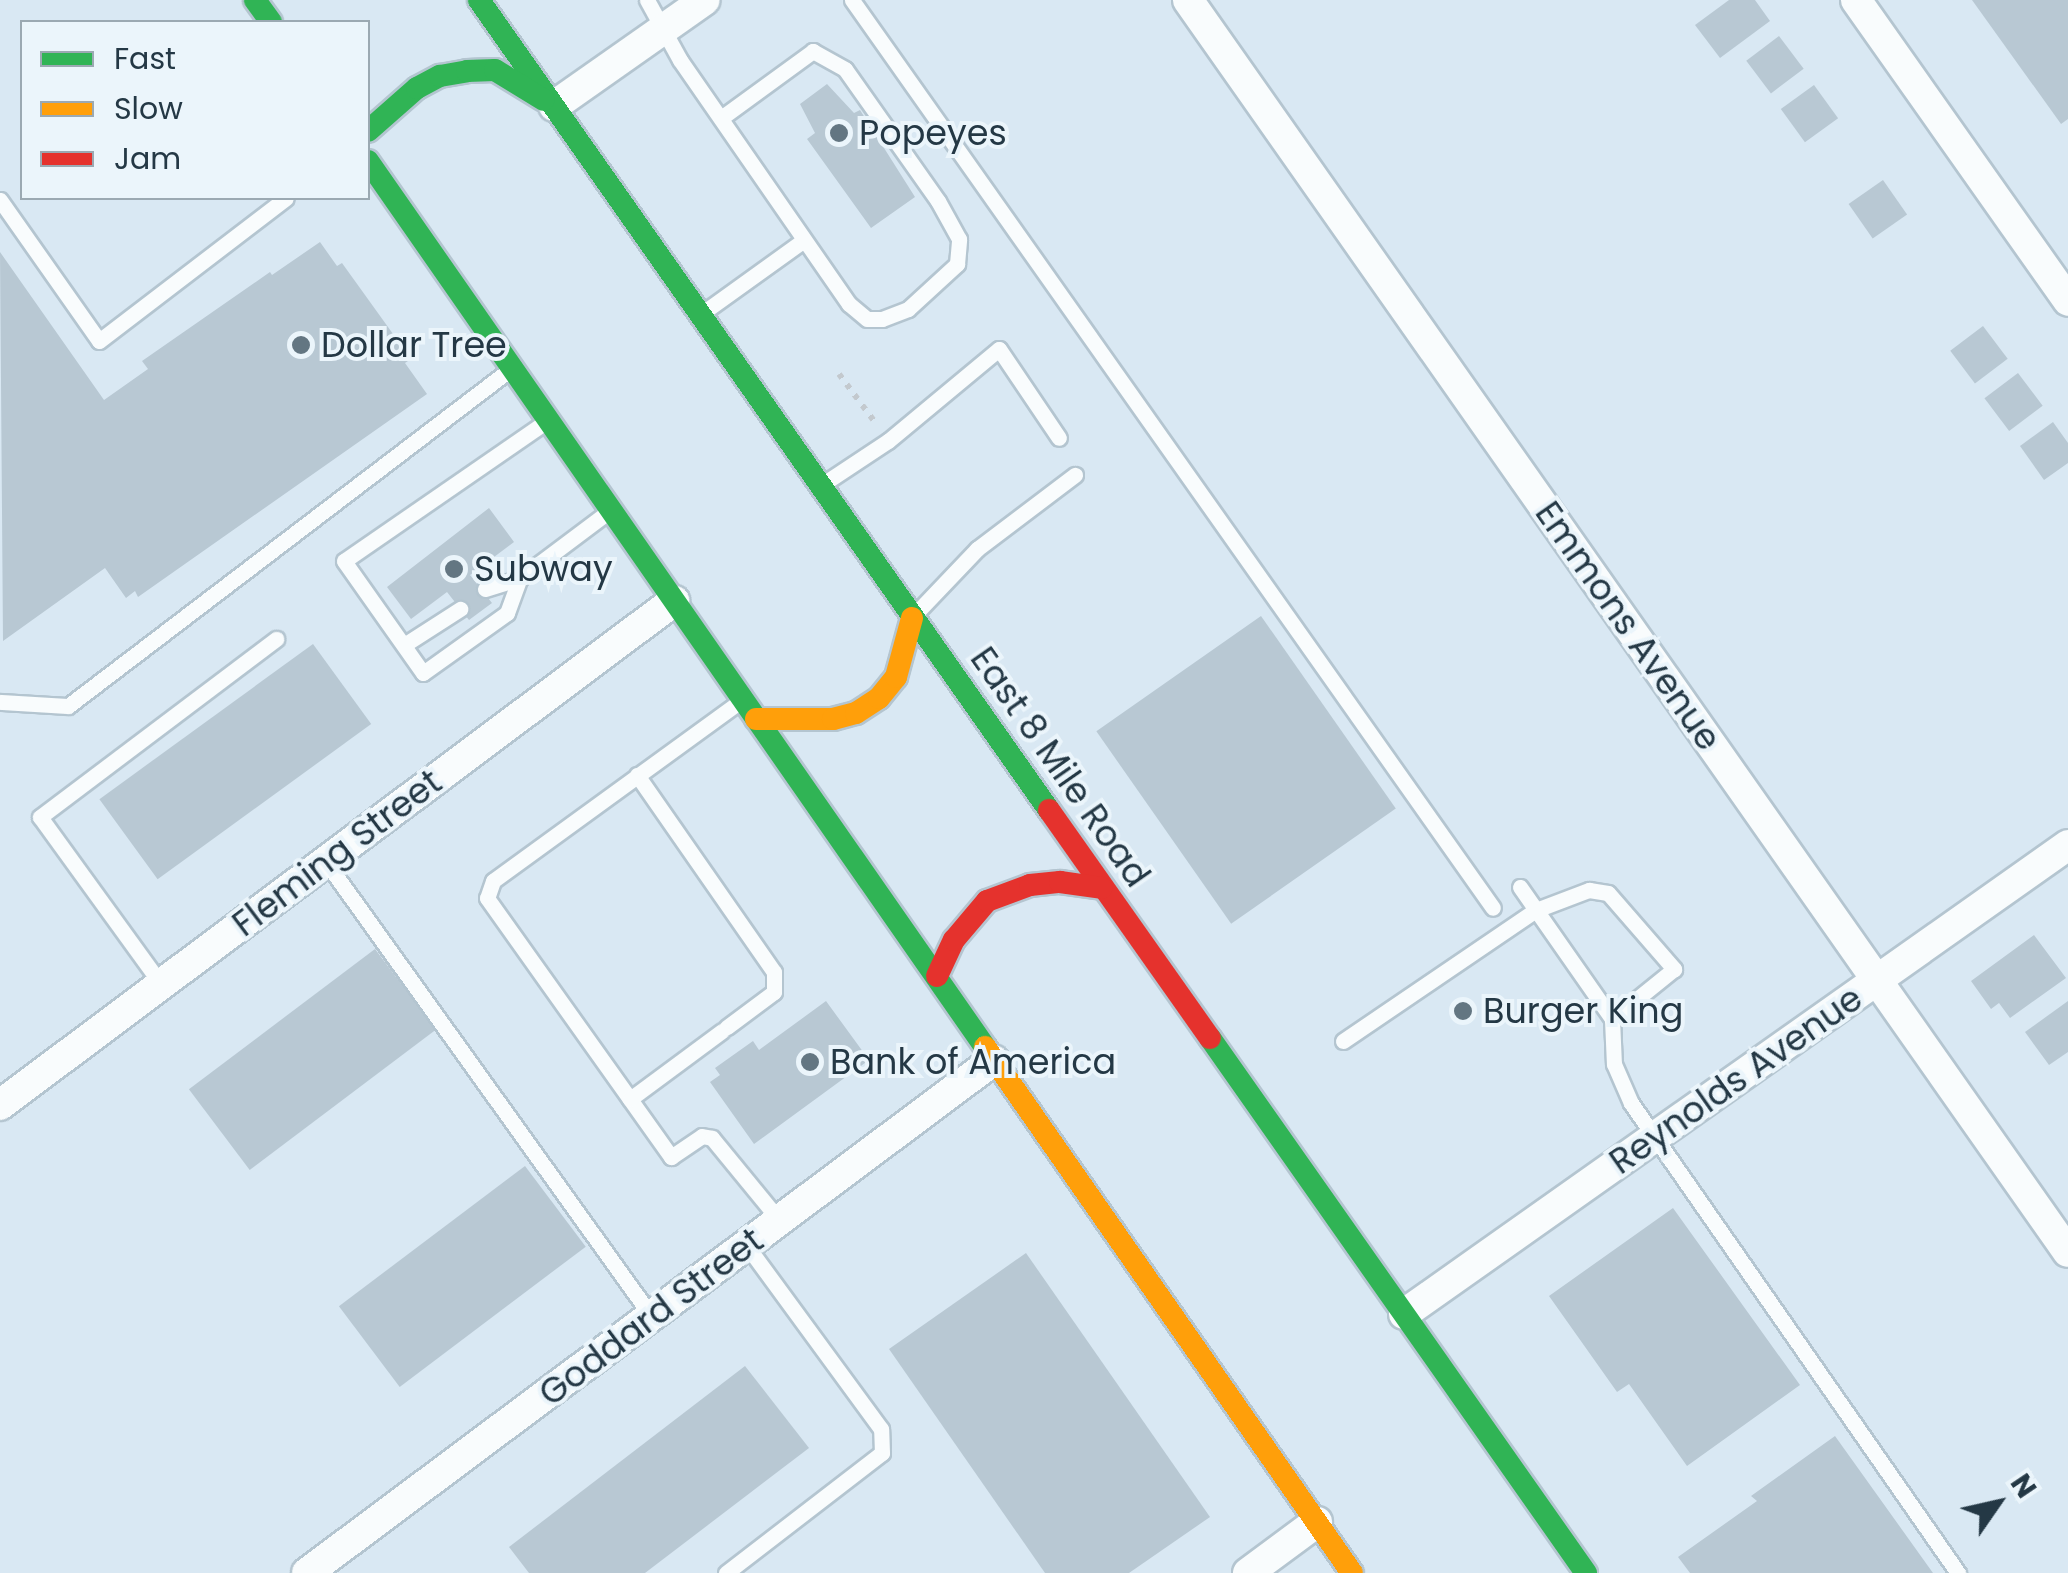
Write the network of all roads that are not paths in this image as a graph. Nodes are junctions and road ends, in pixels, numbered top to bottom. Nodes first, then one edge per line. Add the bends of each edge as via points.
1 (479, 0) edge
2 (647, 0) edge
3 (705, 0) edge
4 (852, 0) edge
5 (1188, 0) edge
6 (1856, 0) edge
7 (666, 28) junction
8 (554, 106) junction
9 (720, 118) junction
10 (370, 128) edge
11 (370, 164) edge
12 (0, 200) edge
13 (283, 200) edge
14 (804, 240) junction
15 (2068, 301) edge
16 (700, 314) junction
17 (512, 368) junction
18 (548, 420) junction
19 (1059, 438) dead end
20 (1075, 476) dead end
21 (822, 486) junction
22 (610, 510) junction
23 (520, 578) junction
24 (486, 589) dead end
25 (674, 601) junction
26 (460, 609) dead end
27 (912, 618) junction
28 (276, 639) dead end
29 (404, 646) junction
30 (742, 699) junction
31 (0, 702) edge
32 (756, 719) junction
33 (637, 775) junction
34 (2068, 844) edge
35 (326, 862) junction
36 (1520, 887) dead end
37 (1102, 888) junction
38 (1493, 908) dead end
39 (1536, 910) junction
40 (937, 976) junction
41 (1878, 981) junction
42 (162, 984) junction
43 (1612, 1019) junction
44 (1343, 1041) dead end
45 (994, 1060) junction
46 (630, 1100) junction
47 (0, 1105) edge
48 (1654, 1136) junction
49 (780, 1221) junction
50 (747, 1246) junction
51 (2068, 1252) edge
52 (1404, 1314) junction
53 (652, 1316) junction
54 (1317, 1522) junction
55 (308, 1573) edge
56 (726, 1573) edge
57 (1248, 1573) edge
58 (1352, 1573) edge
59 (1586, 1573) edge
60 (1958, 1573) edge

1 - 8 highway, East 8 Mile Road
2 - 7 lane
3 - 7 street
4 - 38 lane
5 - 41 street, Emmons Avenue
6 - 15 street
7 - 8 street
7 - 9 lane
8 - 10 highway via 495,70 466,71 416,88
8 - 16 highway, East 8 Mile Road
9 - 14 lane
9 - 14 lane via 813,52 844,69 938,201 958,239 957,264 908,309 867,319
11 - 17 highway
12 - 13 lane via 99,341
14 - 16 lane
16 - 21 highway, East 8 Mile Road
17 - 18 highway
17 - 31 lane via 68,706
18 - 22 highway
18 - 29 lane via 344,562
19 - 21 lane via 999,349
20 - 27 lane via 977,549
21 - 27 highway, East 8 Mile Road
22 - 23 lane
22 - 25 highway
23 - 24 lane
23 - 29 lane via 507,612 423,673
25 - 30 highway
25 - 35 street, Fleming Street
26 - 29 lane
27 - 32 highway via 896,678 856,713 832,720
27 - 37 highway, East 8 Mile Road
28 - 42 lane via 40,817
30 - 32 highway
30 - 33 lane
32 - 40 highway
33 - 46 lane via 774,972 774,992
33 - 46 lane via 493,880 487,898
34 - 41 street, Reynolds Avenue
35 - 42 street, Fleming Street
35 - 53 lane
36 - 39 lane
37 - 40 highway via 1030,885 987,901 954,940
37 - 52 highway, East 8 Mile Road
39 - 43 lane
39 - 43 lane via 1580,892 1604,891 1673,965 1670,975
39 - 44 lane
40 - 45 highway
41 - 48 street, Reynolds Avenue
41 - 51 street, Emmons Avenue
42 - 47 street, Fleming Street
43 - 48 lane via 1620,1080
45 - 49 street, Goddard Street
45 - 54 highway
46 - 49 lane via 671,1157 702,1136 712,1138
48 - 52 street, Reynolds Avenue
48 - 60 lane
49 - 50 street, Goddard Street
50 - 53 street, Goddard Street
50 - 56 lane via 881,1428 882,1453
52 - 59 highway, East 8 Mile Road
53 - 55 street, Goddard Street
54 - 57 street
54 - 58 highway

